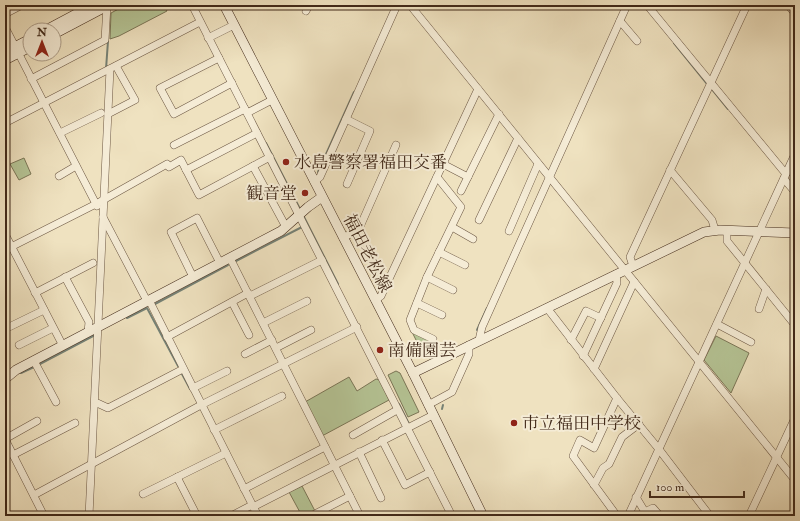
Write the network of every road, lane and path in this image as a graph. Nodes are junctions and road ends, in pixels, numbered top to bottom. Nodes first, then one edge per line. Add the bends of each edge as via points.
1 (22, 5) edge
2 (93, 5) edge
3 (107, 5) edge
4 (192, 5) edge
5 (224, 5) edge
6 (398, 5) edge
7 (410, 5) edge
8 (627, 5) edge
9 (647, 5) edge
10 (747, 5) edge
11 (788, 5) edge
12 (795, 13) edge
13 (5, 14) edge
14 (620, 21) junction
15 (61, 22) edge
16 (200, 22) junction
17 (234, 25) junction
18 (5, 27) edge
19 (62, 30) edge
20 (208, 38) junction
21 (637, 41) dead end
22 (22, 46) edge
23 (22, 49) edge
24 (17, 50) junction
25 (5, 52) edge
26 (219, 58) junction
27 (5, 60) edge
28 (110, 69) junction
29 (31, 79) junction
30 (232, 83) junction
31 (710, 85) junction
32 (478, 89) junction
33 (272, 100) junction
34 (44, 102) junction
35 (246, 111) junction
36 (104, 114) junction
37 (499, 114) junction
38 (346, 119) junction
39 (5, 124) edge
40 (257, 132) junction
41 (60, 133) junction
42 (518, 138) junction
43 (174, 145) dead end
44 (396, 145) dead end
45 (795, 154) edge
46 (270, 157) junction
47 (443, 164) junction
48 (538, 164) junction
49 (76, 166) junction
50 (253, 166) junction
51 (186, 170) junction
52 (670, 170) junction
53 (549, 175) junction
54 (58, 176) dead end
55 (785, 176) junction
56 (468, 177) junction
57 (437, 178) junction
58 (314, 182) junction
59 (347, 184) dead end
60 (461, 191) dead end
61 (795, 192) edge
62 (322, 197) junction
63 (101, 206) junction
64 (299, 215) junction
65 (479, 220) dead end
66 (286, 227) junction
67 (452, 227) junction
68 (715, 230) junction
69 (726, 230) junction
70 (509, 231) dead end
71 (760, 231) junction
72 (795, 233) edge
73 (5, 234) edge
74 (343, 238) junction
75 (473, 239) dead end
76 (8, 249) edge
77 (439, 252) junction
78 (230, 258) junction
79 (322, 260) junction
80 (93, 263) dead end
81 (220, 263) junction
82 (745, 263) junction
83 (465, 265) dead end
84 (634, 266) junction
85 (625, 270) junction
86 (616, 274) junction
87 (193, 277) junction
88 (427, 277) junction
89 (65, 278) junction
90 (634, 282) junction
91 (766, 289) junction
92 (453, 290) dead end
93 (35, 292) junction
94 (249, 295) junction
95 (375, 300) junction
96 (148, 301) junction
97 (307, 301) dead end
98 (232, 302) junction
99 (417, 303) junction
100 (547, 308) junction
101 (759, 309) dead end
102 (44, 310) junction
103 (442, 315) dead end
104 (601, 318) junction
105 (264, 323) junction
106 (717, 324) junction
107 (795, 325) edge
108 (98, 327) junction
109 (357, 327) junction
110 (53, 328) junction
111 (5, 329) edge
112 (311, 330) dead end
113 (88, 332) junction
114 (249, 335) dead end
115 (167, 337) junction
116 (433, 339) dead end
117 (272, 340) junction
118 (478, 340) junction
119 (571, 340) junction
120 (751, 342) dead end
121 (18, 345) dead end
122 (469, 345) junction
123 (63, 346) junction
124 (276, 348) junction
125 (245, 354) dead end
126 (583, 356) junction
127 (34, 361) junction
128 (699, 362) junction
129 (284, 363) junction
130 (183, 369) junction
131 (594, 369) junction
132 (227, 370) dead end
133 (413, 373) junction
134 (5, 379) edge
135 (193, 388) junction
136 (282, 396) dead end
137 (617, 398) junction
138 (56, 402) dead end
139 (95, 402) junction
140 (201, 405) junction
141 (428, 405) junction
142 (397, 410) junction
143 (433, 415) junction
144 (795, 418) edge
145 (37, 421) dead end
146 (75, 423) dead end
147 (639, 424) junction
148 (406, 428) junction
149 (214, 430) junction
150 (353, 435) dead end
151 (5, 439) edge
152 (382, 440) junction
153 (325, 447) junction
154 (658, 448) junction
155 (359, 452) junction
156 (226, 453) junction
157 (13, 455) junction
158 (776, 457) junction
159 (90, 463) junction
160 (334, 465) junction
161 (430, 472) junction
162 (177, 477) junction
163 (795, 480) edge
164 (594, 485) junction
165 (244, 489) junction
166 (143, 494) dead end
167 (34, 495) junction
168 (350, 496) junction
169 (636, 497) junction
170 (381, 498) dead end
171 (253, 506) junction
172 (240, 514) edge
173 (44, 516) edge
174 (89, 516) edge
175 (197, 516) edge
176 (231, 516) edge
177 (258, 516) edge
178 (311, 516) edge
179 (360, 516) edge
180 (452, 516) edge
181 (484, 516) edge
182 (617, 516) edge
183 (628, 516) edge
184 (660, 516) edge
185 (710, 516) edge
186 (749, 516) edge

1 - 13 street
2 - 15 street
3 - 19 street
3 - 29 street via 105,40
4 - 16 street
5 - 17 street, 福田老松線
6 - 38 street
7 - 32 street
8 - 14 street
9 - 31 street
10 - 31 street
11 - 12 street
14 - 21 street
14 - 53 street
16 - 20 street
16 - 28 street
17 - 20 street
17 - 33 street, 福田老松線
18 - 24 street
20 - 26 street
22 - 24 street
23 - 24 street
24 - 25 street
24 - 27 street
24 - 29 street
26 - 30 street
26 - 30 street via 160,88 174,114
28 - 34 street
28 - 36 street
28 - 36 street via 135,100
29 - 34 street
30 - 35 street
31 - 52 street
31 - 55 street
32 - 37 street
32 - 47 street
33 - 35 street
33 - 58 street, 福田老松線
34 - 39 street
34 - 41 street
35 - 40 street
35 - 43 street
36 - 41 street
36 - 63 street
37 - 42 street
37 - 56 street
38 - 58 street via 320,177
38 - 59 street via 370,131
40 - 46 street
40 - 51 street
41 - 49 street
42 - 48 street
42 - 65 street
44 - 74 street via 359,229
45 - 55 street
46 - 50 street
46 - 64 street
47 - 56 street
47 - 57 street
48 - 53 street
48 - 70 street
49 - 54 street
49 - 63 street
50 - 51 street via 199,195
50 - 66 street
51 - 63 street via 181,160 169,167 167,164
52 - 68 street via 712,220
52 - 84 street via 630,257
53 - 85 street
53 - 118 street
55 - 61 street
55 - 71 street
56 - 60 street
57 - 67 street via 461,207
57 - 95 street via 381,296
58 - 62 street, 福田老松線
62 - 64 street
62 - 74 street, 福田老松線
63 - 76 street
63 - 96 street
63 - 108 street
64 - 66 street
64 - 79 street
66 - 78 street
67 - 75 street
67 - 77 street
68 - 69 street
68 - 84 street via 704,232
69 - 71 street
69 - 82 street via 727,240
71 - 72 street
71 - 82 street
73 - 76 street
74 - 95 street, 福田老松線
76 - 93 street
77 - 83 street
77 - 88 street
78 - 81 street
78 - 94 street
79 - 94 street
79 - 109 street
80 - 89 street
81 - 87 street
81 - 87 street via 197,218 171,232
82 - 91 street
82 - 106 street
84 - 85 street
85 - 86 street
85 - 90 street
86 - 100 street
86 - 104 street via 617,283
87 - 96 street
88 - 92 street
88 - 99 street
89 - 93 street
89 - 113 street via 89,322
90 - 128 street
90 - 131 street
91 - 101 street
91 - 107 street
93 - 102 street
94 - 98 street
94 - 105 street
95 - 133 street, 福田老松線
96 - 108 street
96 - 115 street
97 - 105 street
98 - 114 street
98 - 115 street
99 - 103 street
99 - 116 street via 410,320 414,330
100 - 118 street
100 - 119 street
102 - 110 street
102 - 111 street
104 - 119 street via 586,311
104 - 126 street
105 - 117 street
106 - 120 street
106 - 128 street
108 - 113 street
108 - 139 street
109 - 129 street
109 - 142 street
110 - 121 street
110 - 123 street
112 - 124 street
113 - 123 street
115 - 130 street
117 - 124 street
117 - 125 street
118 - 122 street
119 - 126 street
122 - 133 street
122 - 141 street via 469,354 452,392
123 - 127 street
124 - 129 street
126 - 131 street
127 - 134 street
127 - 138 street
128 - 154 street
128 - 158 street
129 - 140 street
129 - 153 street
130 - 135 street
130 - 139 street via 108,408
131 - 137 street
132 - 135 street
133 - 141 street, 福田老松線
135 - 140 street
136 - 149 street
137 - 147 street
137 - 164 street via 594,448 580,440 572,456
139 - 159 street
140 - 149 street
140 - 159 street
141 - 143 street, 福田老松線
142 - 148 street
142 - 150 street
143 - 148 street
143 - 181 street, 福田老松線
144 - 158 street
145 - 151 street
146 - 157 street
147 - 154 street
147 - 164 street via 622,437 609,464 603,468
148 - 152 street
148 - 161 street
149 - 156 street
151 - 157 street
152 - 155 street
152 - 161 street via 405,485
153 - 160 street
153 - 165 street
154 - 169 street
154 - 185 street
155 - 160 street
155 - 170 street
156 - 162 street
156 - 165 street
157 - 167 street
158 - 163 street
158 - 186 street
159 - 167 street
159 - 174 street
160 - 168 street
160 - 171 street
161 - 180 street
162 - 166 street
162 - 175 street
164 - 182 street
165 - 171 street
167 - 173 street
168 - 178 street
168 - 179 street
169 - 183 street
169 - 184 street via 645,512 653,508
171 - 172 street
171 - 177 street
172 - 176 street

